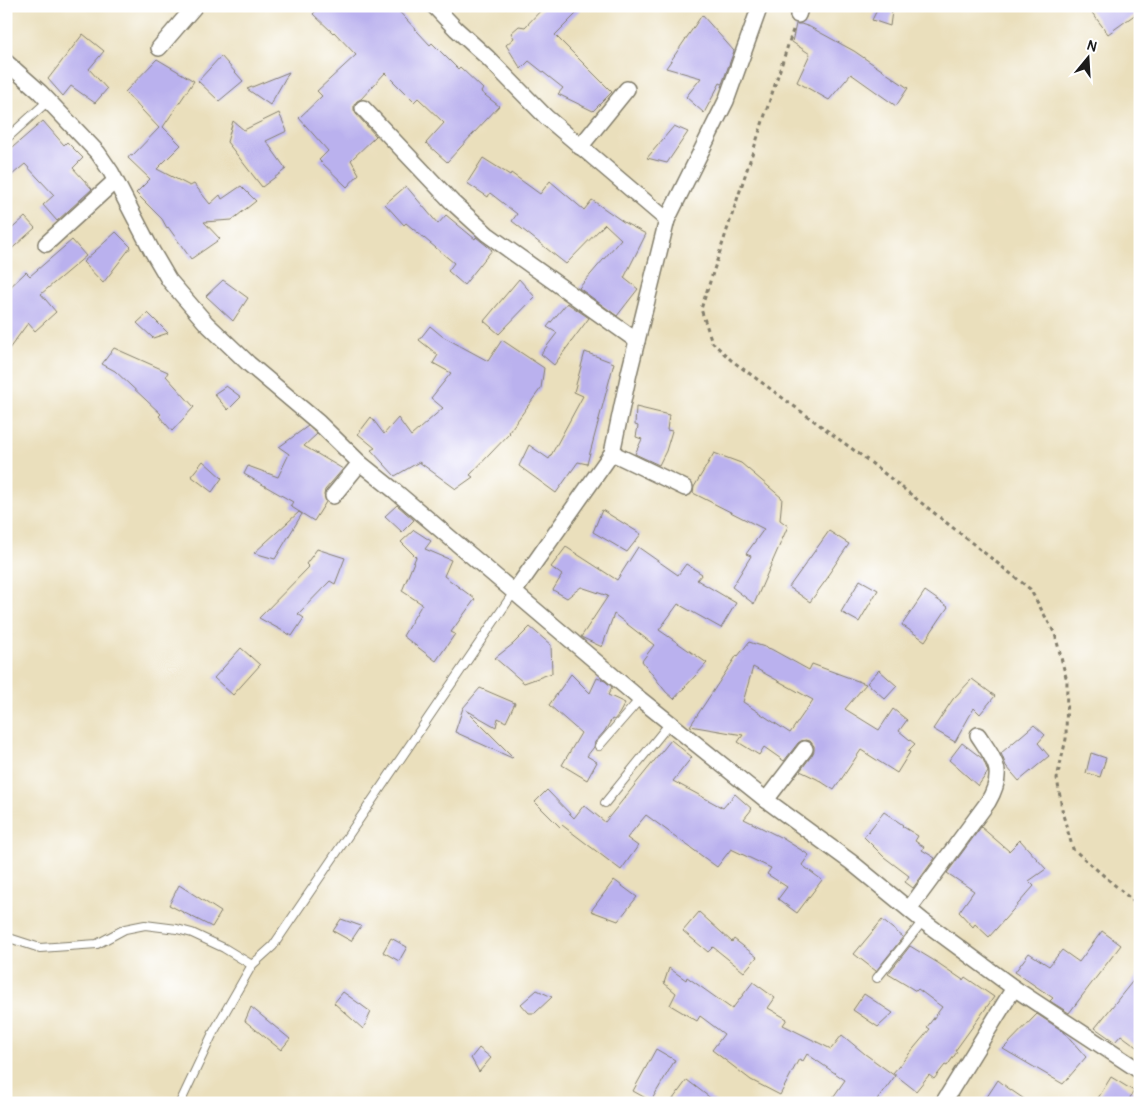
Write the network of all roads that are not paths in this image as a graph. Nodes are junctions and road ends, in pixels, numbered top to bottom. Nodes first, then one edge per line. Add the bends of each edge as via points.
1 (195, 6) edge
2 (434, 6) edge
3 (760, 6) edge
4 (159, 48) dead end
5 (6, 62) edge
6 (627, 89) dead end
7 (48, 100) junction
8 (363, 108) dead end
9 (6, 139) edge
10 (580, 147) junction
11 (115, 181) junction
12 (667, 220) junction
13 (46, 244) dead end
14 (637, 341) junction
15 (612, 453) junction
16 (360, 463) junction
17 (685, 488) dead end
18 (333, 496) dead end
19 (514, 592) junction
20 (640, 699) junction
21 (670, 722) junction
22 (978, 735) dead end
23 (599, 746) dead end
24 (805, 749) dead end
25 (766, 800) junction
26 (605, 803) dead end
27 (909, 909) junction
28 (923, 921) junction
29 (6, 937) edge
30 (252, 964) junction
31 (877, 978) dead end
32 (1014, 988) junction
33 (1140, 1071) edge
34 (180, 1103) edge
35 (943, 1103) edge

1 - 4 street
2 - 10 street
3 - 12 street via 726,101
5 - 7 street
6 - 10 street
7 - 9 lane
7 - 11 street via 98,153
8 - 14 street via 452,202 487,234
10 - 12 street
11 - 13 street
11 - 16 street via 169,280 242,357 319,422
12 - 14 street
14 - 15 street
15 - 17 street
15 - 19 street
16 - 18 street
16 - 19 street
19 - 20 street
19 - 30 lane via 273,946
20 - 21 street
20 - 23 lane
21 - 25 street
21 - 26 lane
22 - 27 street via 994,760 998,774 996,789
24 - 25 street
25 - 27 street
27 - 28 street
28 - 31 lane
28 - 32 street
29 - 30 lane via 40,948 97,944 146,924 192,933
30 - 34 lane via 213,1033
32 - 33 street
32 - 35 street

